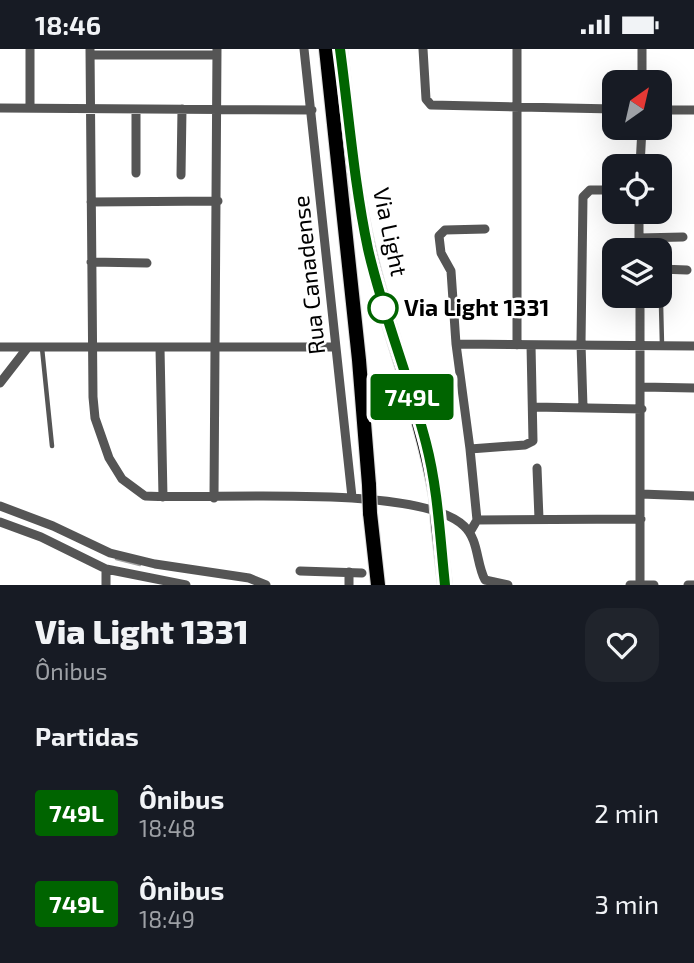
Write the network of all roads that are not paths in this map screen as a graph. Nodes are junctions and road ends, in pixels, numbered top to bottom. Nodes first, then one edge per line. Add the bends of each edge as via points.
1 (30, 49) edge
2 (304, 49) edge
3 (326, 49) edge
4 (340, 49) edge
5 (423, 49) edge
6 (517, 49) edge
7 (642, 49) edge
8 (90, 52) edge
9 (217, 52) edge
10 (642, 70) edge
11 (0, 108) edge
12 (30, 108) junction
13 (519, 108) junction
14 (90, 109) junction
15 (136, 109) junction
16 (183, 109) junction
17 (219, 109) junction
18 (602, 109) edge
19 (312, 110) junction
20 (672, 110) edge
21 (694, 110) edge
22 (136, 173) dead end
23 (181, 175) dead end
24 (602, 190) edge
25 (218, 201) junction
26 (91, 202) junction
27 (639, 224) edge
28 (485, 229) dead end
29 (639, 237) joint
30 (683, 237) dead end
31 (91, 262) junction
32 (147, 263) dead end
33 (672, 269) edge
34 (687, 270) dead end
35 (640, 308) edge
36 (661, 308) edge
37 (456, 344) junction
38 (581, 344) junction
39 (516, 345) junction
40 (531, 345) junction
41 (216, 346) junction
42 (640, 346) junction
43 (662, 346) junction
44 (694, 346) edge
45 (0, 347) edge
46 (28, 347) junction
47 (91, 347) junction
48 (335, 347) junction
49 (42, 348) junction
50 (160, 348) junction
51 (0, 383) edge
52 (642, 387) junction
53 (694, 388) edge
54 (533, 407) junction
55 (583, 407) junction
56 (642, 409) junction
57 (52, 446) dead end
58 (470, 449) junction
59 (537, 468) dead end
60 (641, 493) junction
61 (694, 496) edge
62 (163, 497) junction
63 (352, 497) junction
64 (214, 498) junction
65 (0, 506) edge
66 (641, 519) junction
67 (477, 520) junction
68 (539, 520) junction
69 (0, 522) edge
70 (470, 532) junction
71 (106, 569) junction
72 (300, 571) dead end
73 (349, 572) junction
74 (362, 573) dead end
75 (106, 585) edge
76 (186, 585) edge
77 (266, 585) edge
78 (349, 585) edge
79 (378, 585) edge
80 (444, 585) edge
81 (508, 585) edge
82 (630, 585) edge
83 (640, 585) edge
84 (654, 585) edge
85 (688, 585) edge
86 (694, 585) edge

1 - 12 street
2 - 19 street, Rua Canadense
3 - 79 main road, Via Light, bridge
4 - 80 main road, Via Light, bridge via 368,248 427,446
5 - 13 street via 426,99 435,106
6 - 13 street
7 - 10 street
8 - 9 street
8 - 14 street
9 - 17 street
11 - 12 street
12 - 14 street
13 - 18 street
13 - 39 street
14 - 15 street
14 - 26 street
15 - 16 street
15 - 22 street
16 - 17 street
16 - 23 street
17 - 19 street
17 - 25 street
19 - 48 street, Rua Canadense
20 - 21 street
24 - 38 street via 590,190 583,197
25 - 26 street
25 - 41 street
26 - 31 street
27 - 29 street
28 - 37 street via 445,230 439,236 441,253 451,271
29 - 30 street
31 - 32 street
31 - 47 street
33 - 34 street
35 - 42 street
36 - 43 lane
37 - 39 street
37 - 58 street
38 - 40 street
38 - 42 street
38 - 55 street
39 - 40 street
40 - 54 street
41 - 48 street
41 - 50 street
41 - 64 street
42 - 43 street
42 - 52 street
43 - 44 street
45 - 46 street
46 - 49 street
46 - 51 street
47 - 49 street
47 - 50 street
47 - 62 street via 95,418 109,458 138,493
48 - 63 street, Rua Canadense
49 - 57 lane
50 - 62 street
52 - 53 street
52 - 56 street
54 - 55 street
54 - 58 street via 535,437 525,445
55 - 56 street
56 - 60 street
58 - 67 street
59 - 68 street
60 - 61 street
60 - 66 street
62 - 64 street
63 - 64 street
63 - 70 street via 423,508 457,520
65 - 77 street via 118,555
66 - 68 street
66 - 83 street
67 - 68 street
67 - 70 street
69 - 71 street
70 - 81 street via 485,580
71 - 75 street
71 - 76 street
72 - 73 street
73 - 74 street
73 - 78 street
82 - 83 street
83 - 84 street
85 - 86 street

